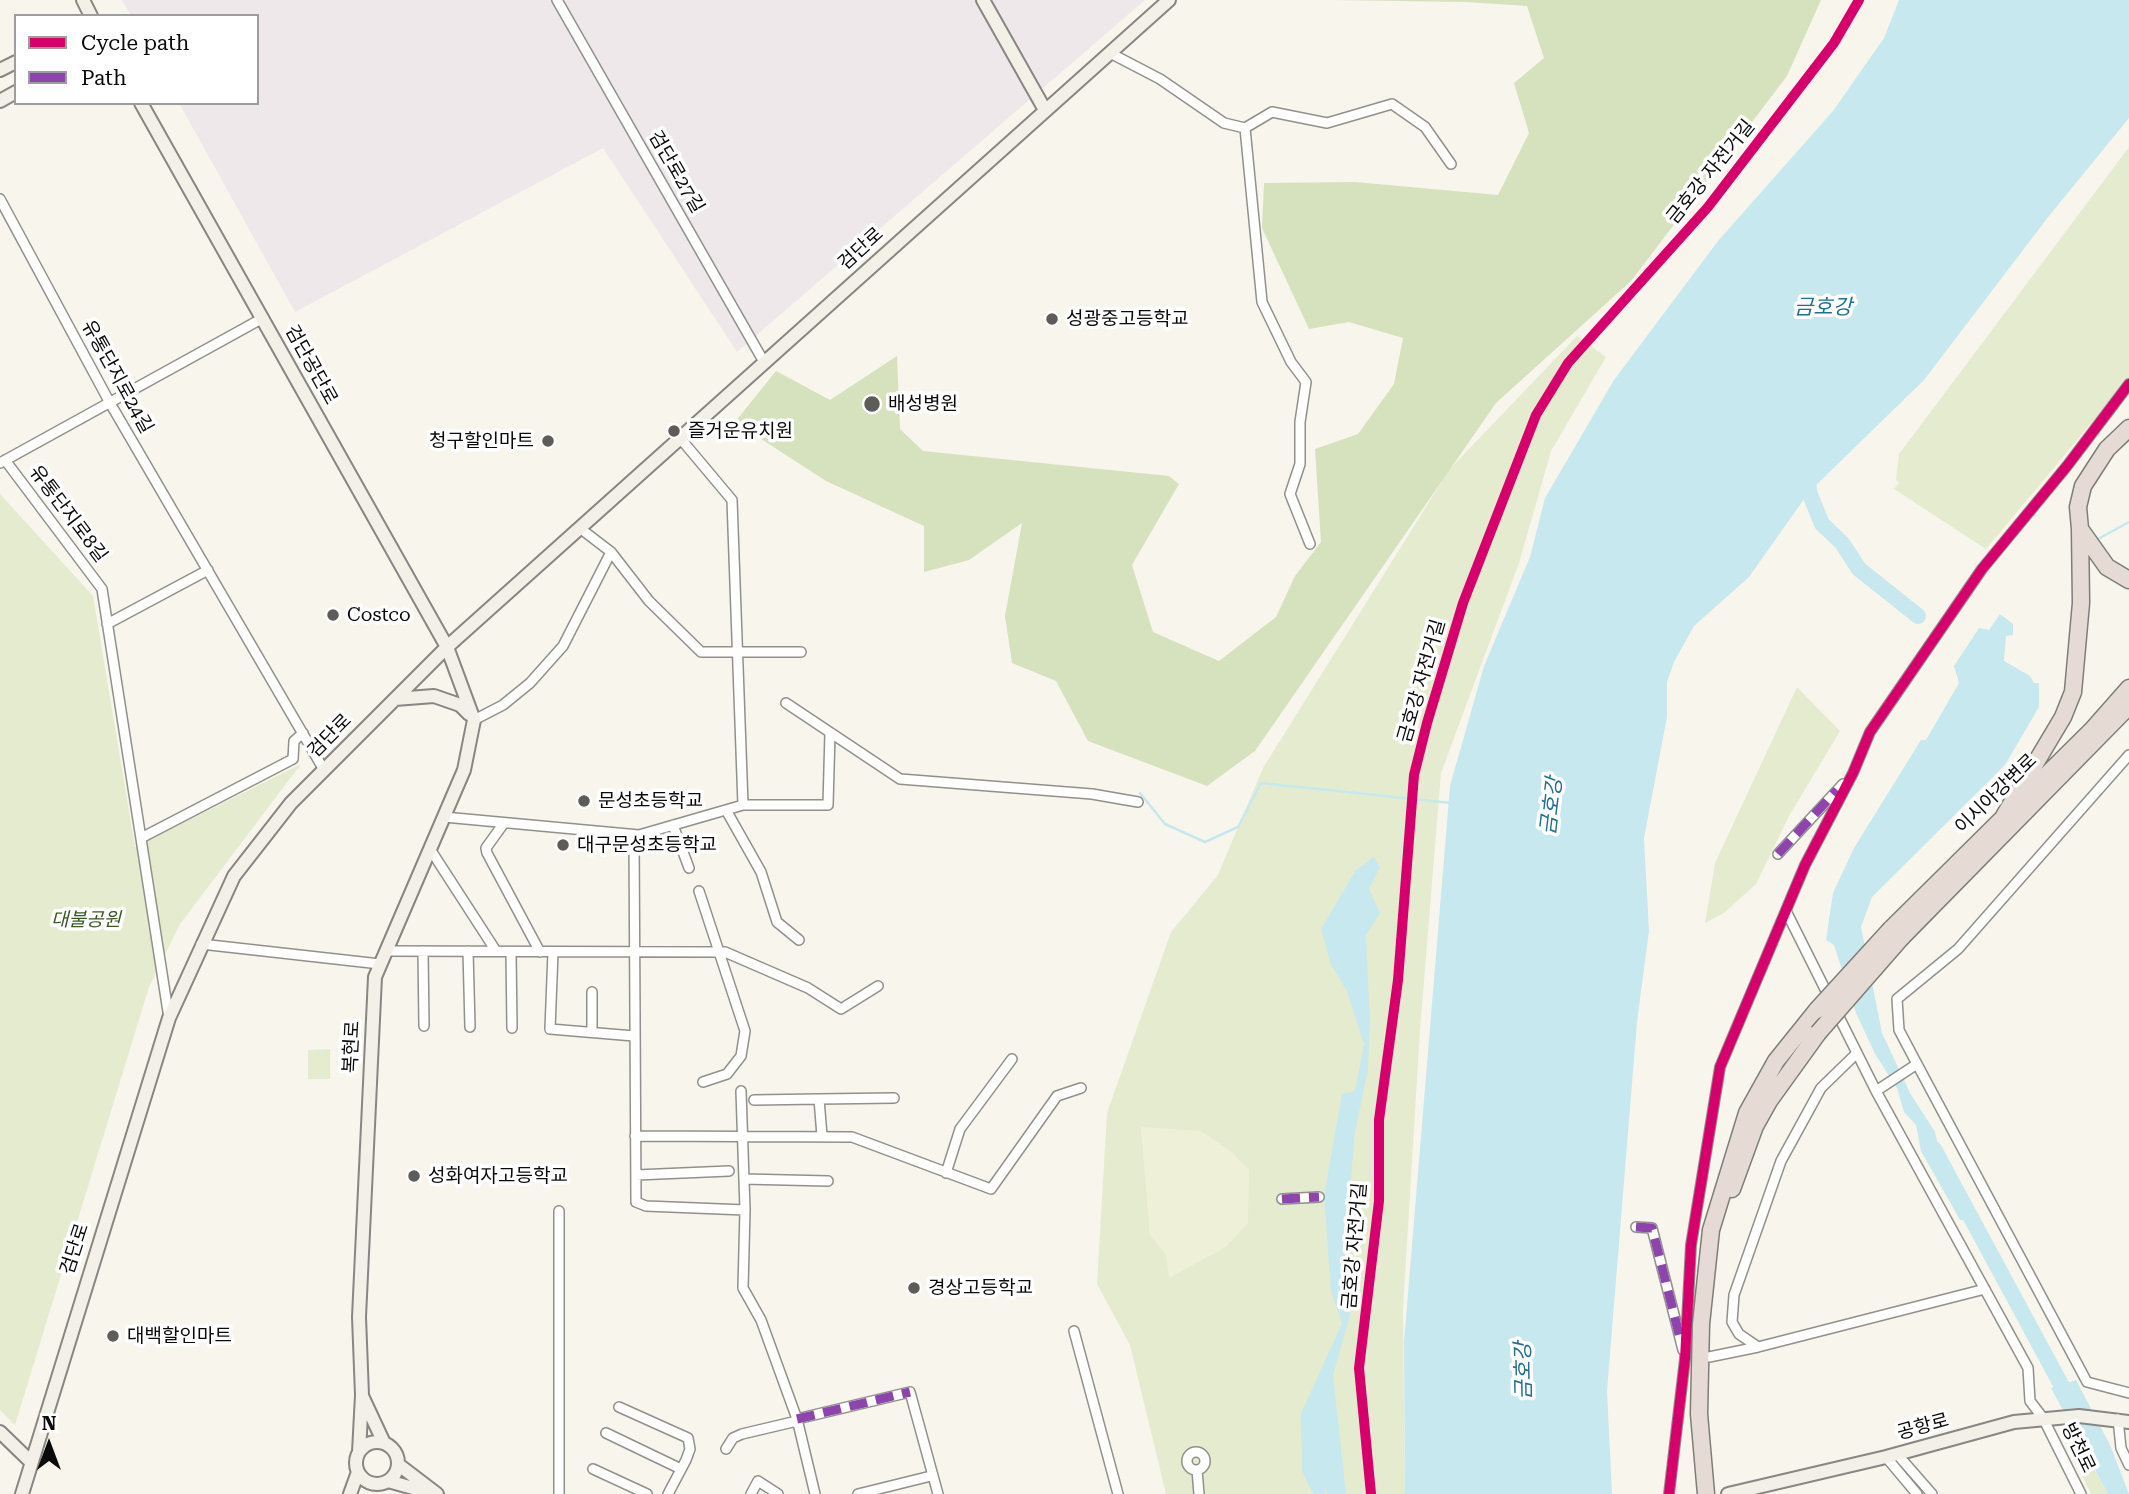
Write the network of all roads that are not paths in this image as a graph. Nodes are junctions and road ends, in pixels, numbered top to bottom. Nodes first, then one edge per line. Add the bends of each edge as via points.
1 (557, 0) edge
2 (983, 0) edge
3 (1169, 0) edge
4 (1110, 53) junction
5 (142, 105) edge
6 (1045, 110) junction
7 (1245, 128) junction
8 (1451, 164) dead end
9 (0, 199) edge
10 (262, 318) junction
11 (764, 362) junction
12 (2129, 384) edge
13 (110, 403) junction
14 (2129, 428) edge
15 (680, 438) junction
16 (3, 461) edge
17 (580, 529) junction
18 (2080, 529) junction
19 (1310, 544) dead end
20 (611, 552) junction
21 (208, 570) junction
22 (2129, 580) edge
23 (102, 589) joint
24 (107, 624) junction
25 (447, 647) junction
26 (738, 652) junction
27 (801, 652) dead end
28 (2129, 688) edge
29 (395, 699) junction
30 (786, 703) dead end
31 (2125, 712) edge
32 (474, 720) junction
33 (303, 733) junction
34 (830, 733) junction
35 (2129, 755) edge
36 (324, 770) junction
37 (1853, 774) junction
38 (1138, 802) dead end
39 (743, 805) junction
40 (726, 810) junction
41 (2004, 816) junction
42 (443, 817) junction
43 (504, 823) junction
44 (673, 825) junction
45 (634, 835) junction
46 (141, 838) junction
47 (429, 849) junction
48 (1778, 854) dead end
49 (689, 868) dead end
50 (699, 891) dead end
51 (1786, 911) junction
52 (1896, 934) junction
53 (799, 940) dead end
54 (201, 944) junction
55 (386, 951) junction
56 (423, 951) junction
57 (468, 951) junction
58 (496, 951) junction
59 (511, 952) junction
60 (540, 952) junction
61 (553, 952) junction
62 (636, 952) junction
63 (717, 952) junction
64 (380, 964) junction
65 (878, 986) dead end
66 (592, 992) dead end
67 (169, 1018) junction
68 (424, 1026) dead end
69 (470, 1027) dead end
70 (512, 1028) dead end
71 (592, 1032) junction
72 (634, 1036) junction
73 (1857, 1053) junction
74 (1013, 1059) dead end
75 (1916, 1064) junction
76 (704, 1082) dead end
77 (1081, 1088) dead end
78 (741, 1090) dead end
79 (1876, 1091) junction
80 (894, 1098) dead end
81 (819, 1099) junction
82 (754, 1100) dead end
83 (635, 1136) junction
84 (743, 1136) junction
85 (822, 1136) junction
86 (729, 1171) dead end
87 (946, 1173) junction
88 (636, 1175) junction
89 (744, 1179) junction
90 (828, 1181) dead end
91 (1319, 1197) dead end
92 (1282, 1199) dead end
93 (745, 1210) junction
94 (559, 1211) dead end
95 (1636, 1227) dead end
96 (1985, 1289) junction
97 (1074, 1331) dead end
98 (1758, 1347) junction
99 (1709, 1357) junction
100 (1685, 1359) junction
101 (2129, 1393) edge
102 (362, 1395) junction
103 (619, 1406) dead end
104 (2043, 1418) junction
105 (797, 1420) junction
106 (2123, 1420) edge
107 (606, 1433) dead end
108 (3, 1439) edge
109 (384, 1443) junction
110 (726, 1449) dead end
111 (359, 1452) junction
112 (1891, 1456) junction
113 (32, 1462) junction
114 (399, 1465) junction
115 (2129, 1465) edge
116 (593, 1469) dead end
117 (681, 1469) junction
118 (1197, 1470) dead end
119 (358, 1472) junction
120 (931, 1476) junction
121 (376, 1486) edge
122 (813, 1493) edge
123 (22, 1494) edge
124 (350, 1494) edge
125 (435, 1494) edge
126 (559, 1494) edge
127 (647, 1494) edge
128 (668, 1494) edge
129 (751, 1494) edge
130 (778, 1494) edge
131 (858, 1494) edge
132 (938, 1494) edge
133 (1118, 1494) edge
134 (1199, 1494) edge
135 (1669, 1494) edge
136 (1706, 1494) edge
137 (1714, 1494) edge
138 (1728, 1494) edge
139 (1917, 1494) edge
140 (1932, 1494) edge
141 (2081, 1494) edge

1 - 11 street, 검단로27길
2 - 6 main road
3 - 4 main road, 검단로
4 - 6 main road, 검단로
4 - 7 street via 1160,79 1224,123
5 - 10 main road, 검단공단로
6 - 11 main road, 검단로
7 - 8 street via 1272,112 1327,123 1392,104 1424,127
7 - 19 street via 1262,302 1291,362 1306,382 1300,464 1290,494
9 - 13 street, 유통단지로24길
10 - 13 street, 유통단지로8길
10 - 25 main road, 검단공단로
11 - 15 main road, 검단로
12 - 37 street via 1982,569 1870,732
13 - 16 street, 유통단지로8길
13 - 21 street, 유통단지로24길
14 - 18 highway via 2107,449 2083,486 2078,507
15 - 17 main road, 검단로
15 - 26 street via 732,500
16 - 23 street, 유통단지로8길
17 - 20 street
17 - 25 main road, 검단로
18 - 22 highway via 2107,567
18 - 41 highway via 2081,603 2073,692
20 - 26 street via 649,601 701,652
20 - 32 street via 563,646 521,691
21 - 24 street
21 - 33 street, 유통단지로24길
23 - 24 street, 검단로
24 - 46 street, 검단로
25 - 29 main road, 검단로
25 - 32 main road
26 - 27 street
26 - 39 street
28 - 41 highway, 이시아강변로
29 - 32 main road via 434,696 460,705
29 - 36 main road, 검단로
30 - 34 street
31 - 52 highway, 이시아강변로
32 - 42 main road, 복현로 via 464,770
33 - 36 street, 유통단지로24길
33 - 46 street, 검단로 via 294,741 293,759
34 - 38 street via 900,779 1092,794
34 - 39 street via 828,805
35 - 75 street via 1958,949 1897,999 1899,1030
36 - 54 main road, 검단로 via 291,803 234,876
37 - 48 street
37 - 51 street
39 - 40 street
40 - 44 street
40 - 53 street via 761,872 777,922
41 - 52 highway, 이시아강변로
42 - 43 street
42 - 47 main road, 복현로
43 - 45 street
43 - 60 street via 487,853
44 - 45 street
44 - 49 street
45 - 62 street
46 - 67 street, 검단로
47 - 55 main road, 복현로
47 - 58 street
50 - 63 street
51 - 73 street, 방천로
51 - 100 street via 1720,1067 1691,1245
52 - 99 highway, bridge via 1818,1033 1755,1126 1731,1193 1715,1282
52 - 136 highway, bridge via 1817,1010 1776,1061 1747,1113 1711,1230 1701,1324 1699,1414
54 - 64 street
54 - 67 main road, 검단로
55 - 56 street
55 - 64 main road, 복현로
56 - 57 street
56 - 68 street
57 - 58 street
57 - 69 street
58 - 59 street
59 - 60 street
59 - 70 street
60 - 61 street
61 - 62 street
61 - 71 street via 550,1029
62 - 63 street
62 - 72 street
63 - 65 street via 808,988 841,1009
63 - 76 street via 745,1031 741,1056 727,1074
64 - 102 main road, 복현로 via 375,977 359,1317
66 - 71 street
67 - 113 main road, 검단로
71 - 72 street
72 - 83 street
73 - 79 street, 방천로
73 - 98 street via 1821,1088 1781,1161 1734,1295 1732,1322 1739,1334
74 - 87 street via 960,1129
75 - 79 street
75 - 101 street via 2088,1382
77 - 87 street via 1057,1096 991,1189
78 - 84 street
79 - 96 street, 방천로
80 - 81 street
81 - 82 street
81 - 85 street
83 - 84 street
83 - 88 street
84 - 85 street
84 - 89 street
85 - 87 street via 852,1137
86 - 88 street
88 - 93 street via 636,1202 646,1206
89 - 90 street
89 - 93 street
91 - 92 street
93 - 105 street via 743,1288 761,1320
94 - 126 street
95 - 100 street via 1652,1228
96 - 98 street
96 - 104 street, 방천로 via 2028,1368 2031,1401
97 - 133 street
98 - 99 street
99 - 137 highway
100 - 135 street
102 - 109 main road
102 - 111 main road, 복현로
103 - 117 street via 688,1438 690,1449
104 - 106 main road, 공항로
104 - 112 main road, 공항로
104 - 141 street, 방천로
105 - 110 street via 742,1434
105 - 120 street via 910,1392
105 - 122 street
106 - 115 street via 2121,1448
107 - 117 street
108 - 113 main road
109 - 111 main road via 370,1443
109 - 114 main road via 395,1451
111 - 119 main road
112 - 138 main road, 공항로
112 - 139 street
112 - 140 street
113 - 123 main road, 검단로
114 - 121 main road
114 - 125 main road
116 - 127 street
117 - 128 street
118 - 134 street
119 - 121 main road
119 - 124 main road
120 - 131 street
120 - 132 street
121 - 125 main road
129 - 130 street via 758,1481

